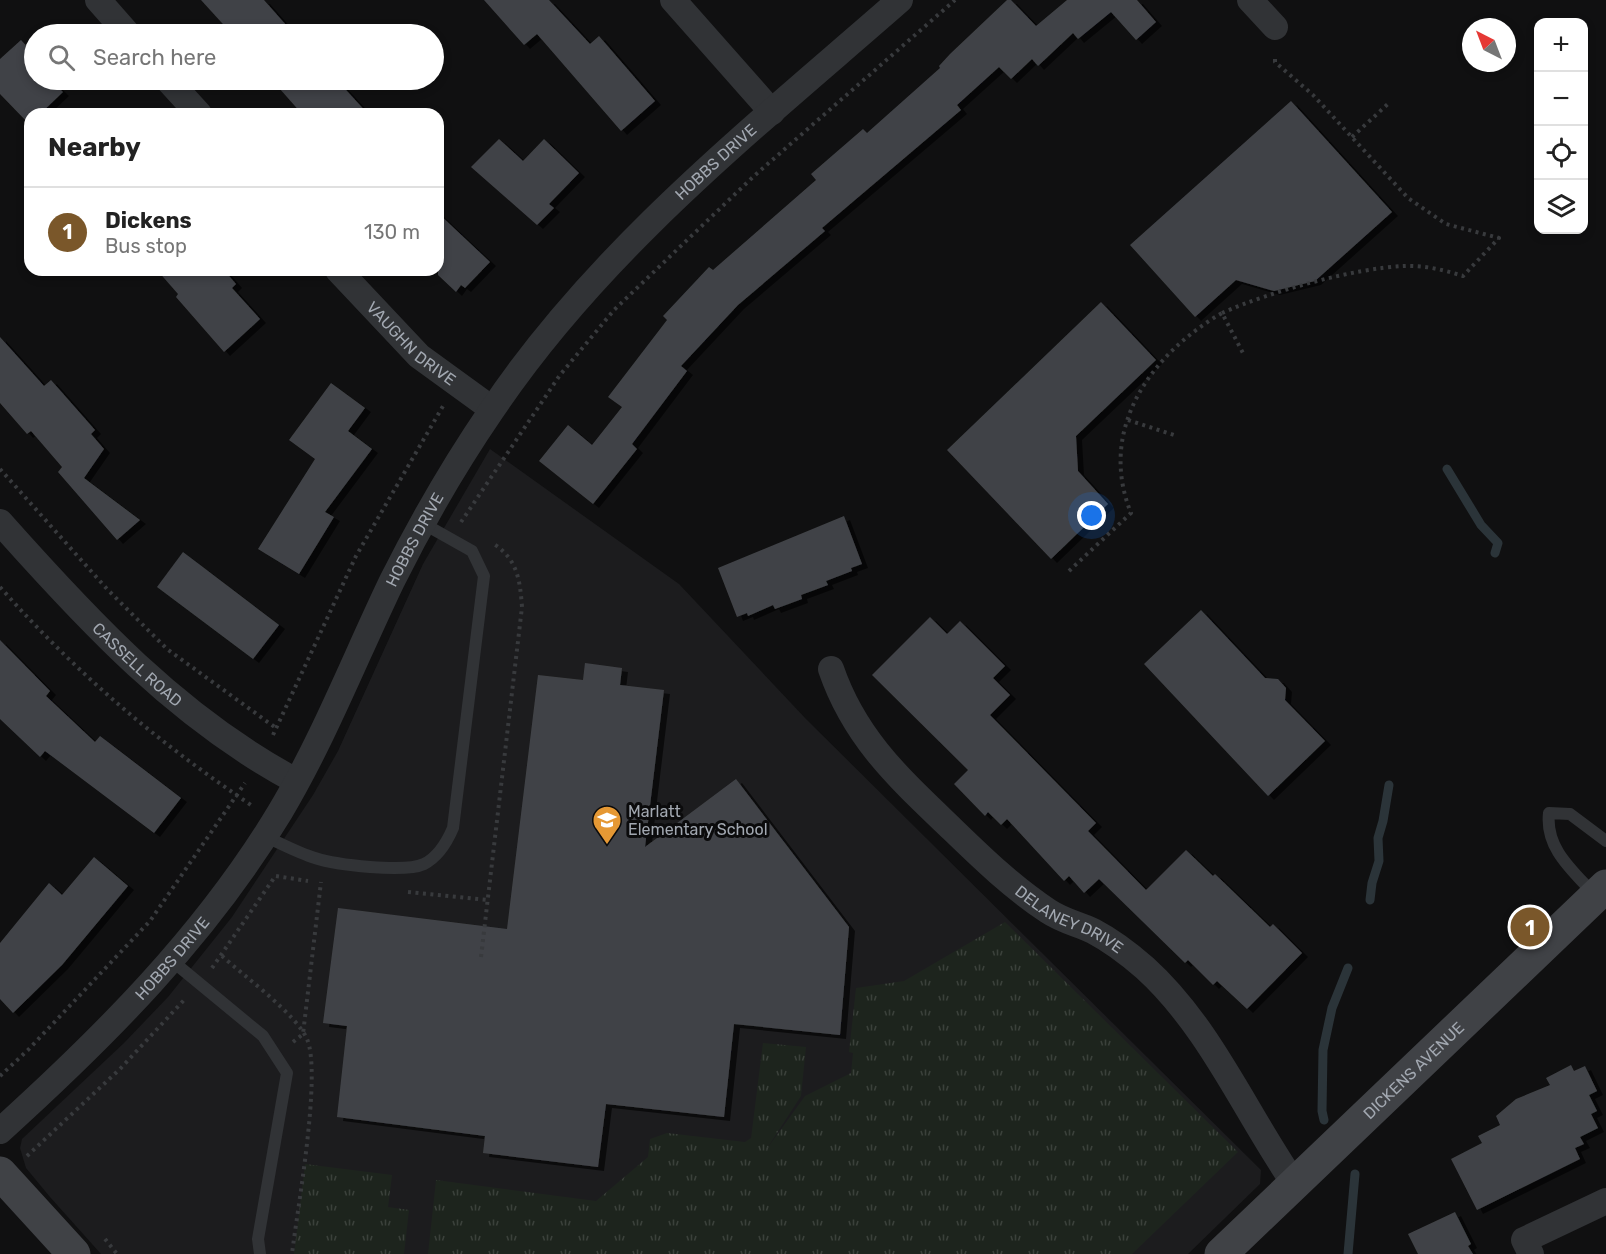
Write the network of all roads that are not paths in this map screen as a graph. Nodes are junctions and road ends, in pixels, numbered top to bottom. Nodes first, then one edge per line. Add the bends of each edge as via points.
1 (98, 0) edge
2 (674, 0) edge
3 (900, 0) edge
4 (1251, 0) edge
5 (119, 24) edge
6 (1275, 27) road end
7 (177, 90) edge
8 (193, 108) edge
9 (772, 112) junction
10 (344, 276) edge
11 (492, 410) junction
12 (0, 522) edge
13 (424, 524) junction
14 (831, 669) dead end
15 (296, 782) junction
16 (264, 836) junction
17 (1606, 841) edge
18 (1601, 891) edge
19 (171, 960) junction
20 (0, 1131) edge
21 (12, 1166) edge
22 (1294, 1183) junction
23 (1606, 1201) edge
24 (74, 1254) edge
25 (260, 1254) edge
26 (1221, 1254) edge
27 (1531, 1254) edge

1 - 5 street
2 - 9 street
3 - 9 street, HOBBS DRIVE
4 - 6 street
7 - 8 street
9 - 11 street, HOBBS DRIVE via 658,215 597,277 538,346
10 - 11 street, VAUGHN DRIVE via 419,356
11 - 13 street, HOBBS DRIVE via 461,456
12 - 15 street, CASSELL ROAD via 76,607 157,685 200,719
13 - 15 street, HOBBS DRIVE via 393,579 341,695
13 - 16 lane via 472,551 484,576 449,836 425,863 402,869 315,858
14 - 22 street, DELANEY DRIVE via 841,700 878,756 1014,889 1061,920 1120,946 1179,1004 1202,1034
15 - 16 street, HOBBS DRIVE
16 - 19 street, HOBBS DRIVE
17 - 18 lane via 1570,814 1549,813 1547,827 1556,851
18 - 22 street, DICKENS AVENUE
19 - 20 street, HOBBS DRIVE via 92,1047
19 - 25 lane via 263,1036 287,1073 258,1239
21 - 24 street
22 - 26 street, DICKENS AVENUE
23 - 27 street via 1524,1240

